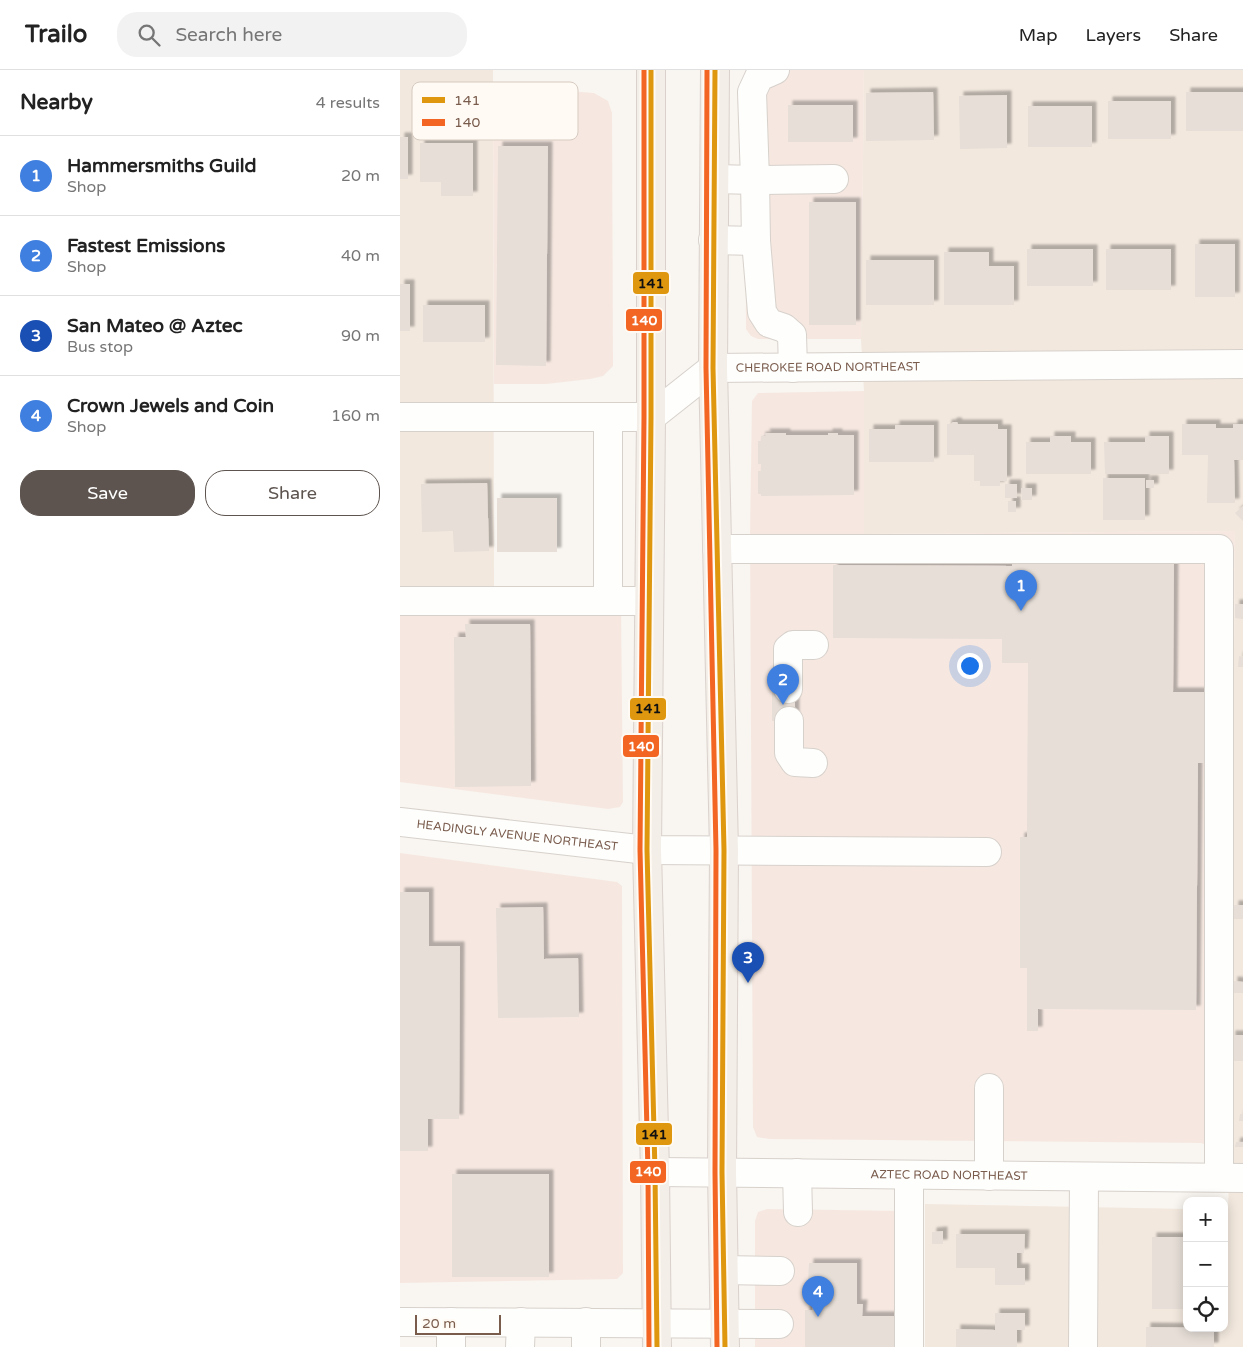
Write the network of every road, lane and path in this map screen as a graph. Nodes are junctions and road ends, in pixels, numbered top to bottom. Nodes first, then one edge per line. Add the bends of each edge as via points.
1 (650, 70) edge
2 (715, 70) edge
3 (775, 70) edge
4 (715, 179) junction
5 (834, 179) dead end
6 (755, 180) junction
7 (713, 240) junction
8 (756, 241) junction
9 (1243, 364) edge
10 (713, 368) junction
11 (793, 368) junction
12 (608, 416) junction
13 (651, 416) junction
14 (400, 417) edge
15 (717, 549) junction
16 (400, 601) edge
17 (608, 601) junction
18 (649, 601) junction
19 (814, 645) dead end
20 (788, 689) dead end
21 (789, 721) dead end
22 (813, 763) dead end
23 (400, 822) edge
24 (647, 850) junction
25 (724, 850) junction
26 (988, 852) dead end
27 (989, 1088) dead end
28 (655, 1172) junction
29 (722, 1172) junction
30 (797, 1174) junction
31 (909, 1175) junction
32 (989, 1176) junction
33 (1084, 1177) junction
34 (1231, 1177) edge
35 (798, 1212) dead end
36 (724, 1270) junction
37 (780, 1271) dead end
38 (400, 1322) edge
39 (779, 1324) dead end
40 (451, 1334) edge
41 (521, 1334) edge
42 (586, 1335) edge
43 (656, 1335) edge
44 (725, 1335) edge
45 (909, 1347) edge
46 (1083, 1347) edge

1 - 13 main road
2 - 4 main road
3 - 6 street via 759,77 752,92
4 - 6 street
4 - 7 main road
5 - 6 street
6 - 8 street
7 - 8 street
7 - 10 main road
8 - 11 street via 762,312 769,323 784,328 792,335
9 - 11 street, CHEROKEE ROAD NORTHEAST
10 - 11 street, CHEROKEE ROAD NORTHEAST
10 - 13 street
10 - 15 main road
12 - 13 street
12 - 14 street
12 - 17 street
13 - 18 main road
15 - 25 main road
15 - 34 street via 814,559 1219,549 1211,1091
16 - 17 street
17 - 18 street
18 - 24 main road
19 - 20 street via 794,645 788,649
21 - 22 street via 789,753 795,762
23 - 24 street, HEADINGLY AVENUE NORTHEAST
24 - 25 street, HEADINGLY AVENUE NORTHEAST
24 - 28 main road
25 - 26 street, HEADINGLY AVENUE NORTHEAST
25 - 29 main road
27 - 32 street
28 - 29 street, AZTEC ROAD NORTHEAST
28 - 43 main road
29 - 30 street, AZTEC ROAD NORTHEAST
29 - 36 main road
30 - 31 street, AZTEC ROAD NORTHEAST
30 - 35 street
31 - 32 street, AZTEC ROAD NORTHEAST
31 - 45 street via 903,1243
32 - 33 street, AZTEC ROAD NORTHEAST
33 - 34 street, AZTEC ROAD NORTHEAST
33 - 46 street
36 - 37 street
36 - 44 main road
38 - 40 street
39 - 44 street
40 - 41 street
41 - 42 street
42 - 43 street
43 - 44 street

